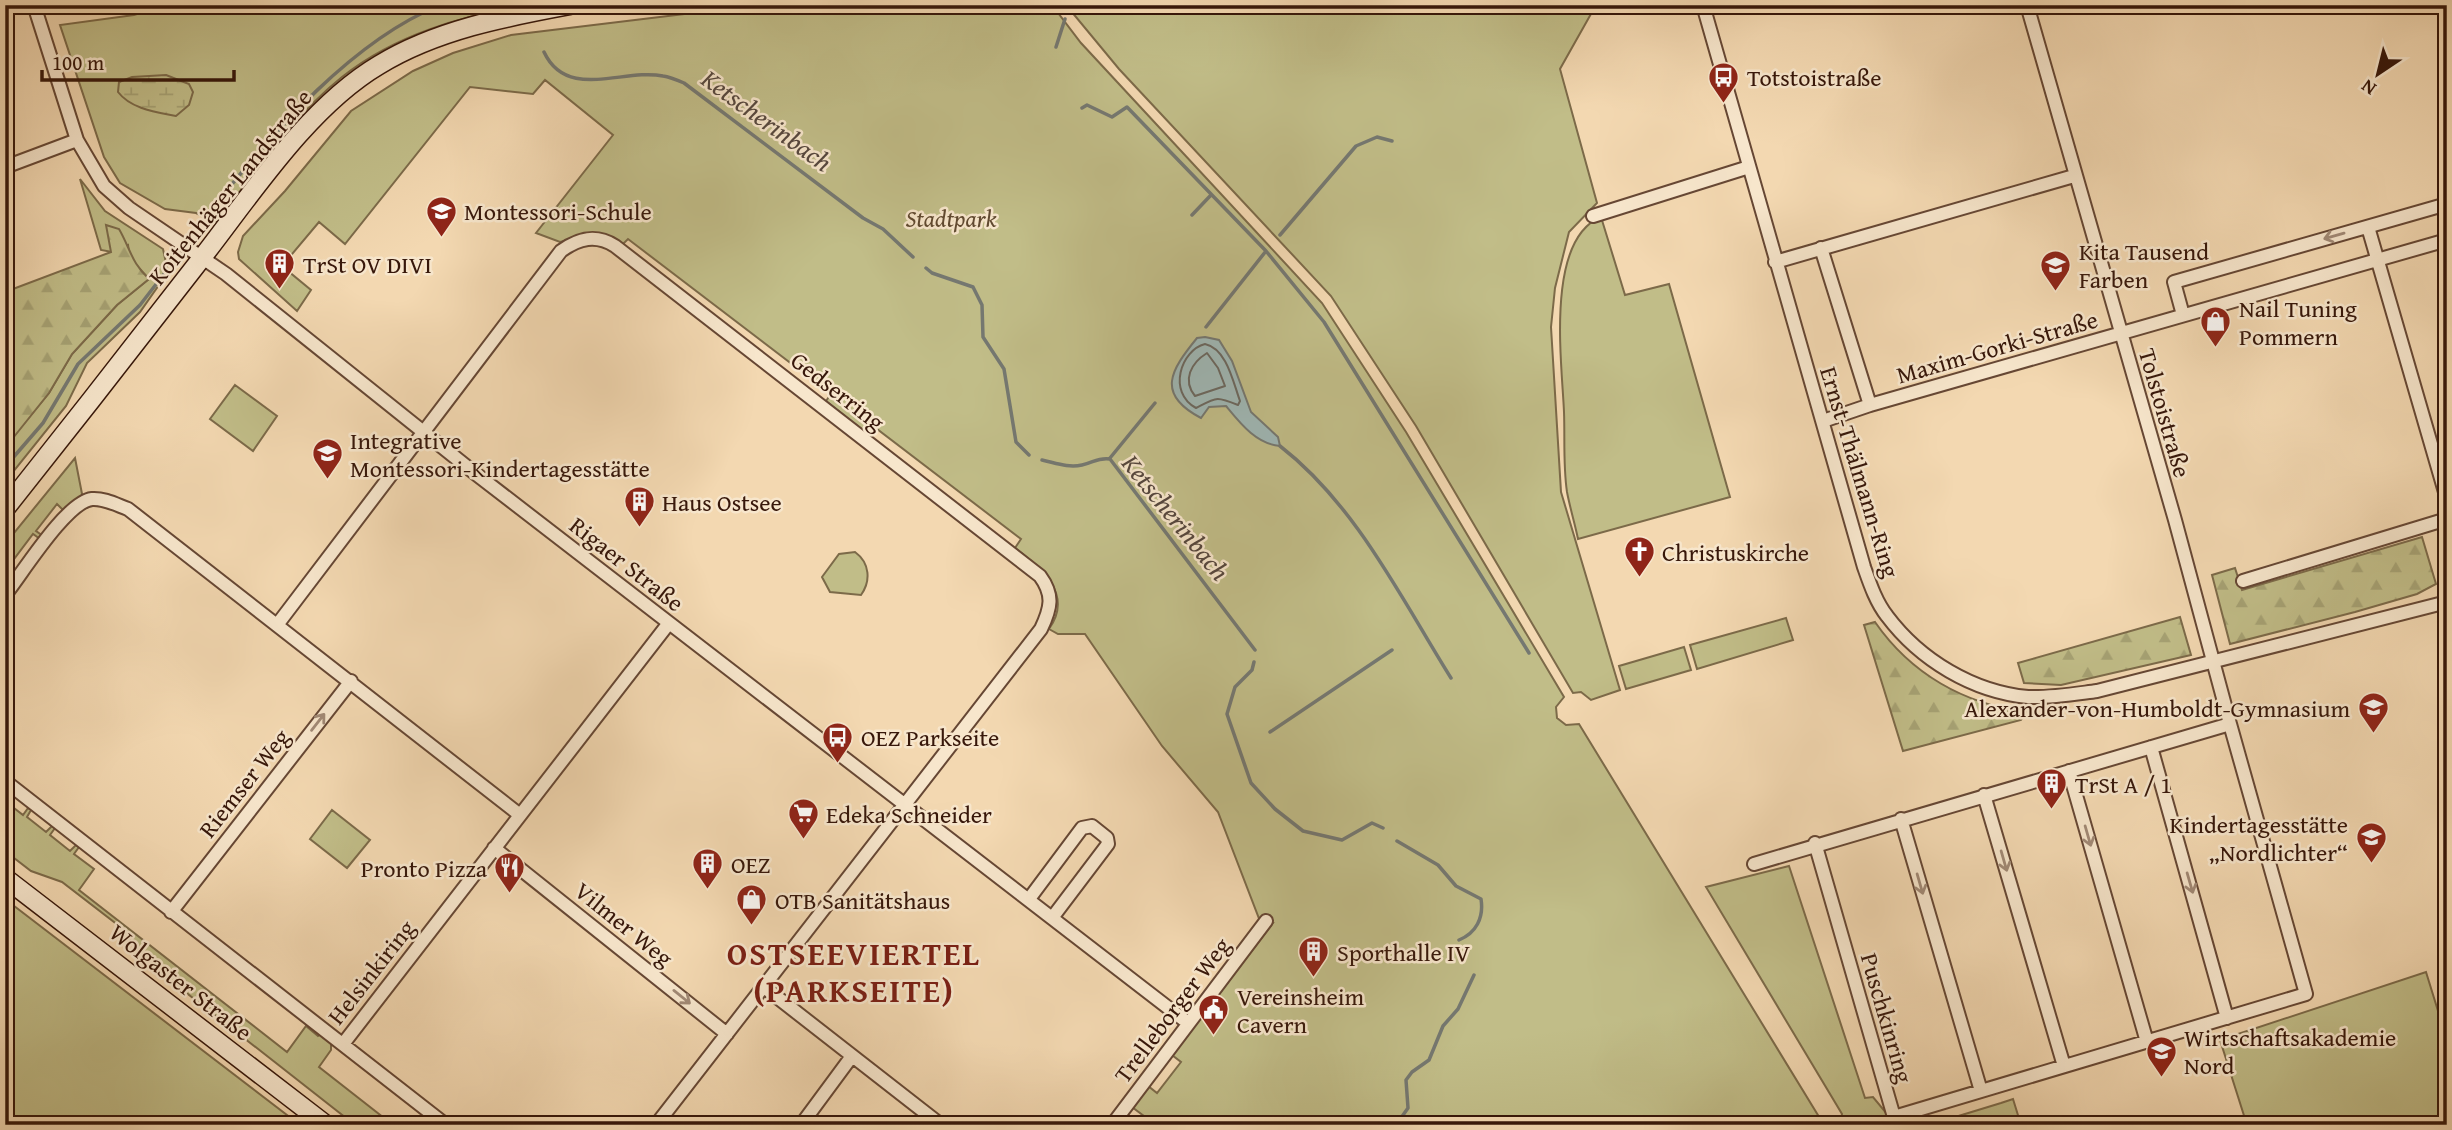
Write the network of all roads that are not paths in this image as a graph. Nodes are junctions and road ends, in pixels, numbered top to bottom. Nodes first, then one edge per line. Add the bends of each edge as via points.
1 (34, 5) edge
2 (570, 5) edge
3 (1703, 5) edge
4 (2027, 5) edge
5 (77, 140) junction
6 (5, 167) edge
7 (1749, 167) junction
8 (2074, 176) junction
9 (2447, 204) edge
10 (1593, 216) dead end
11 (2368, 227) junction
12 (2447, 240) edge
13 (1821, 248) junction
14 (202, 258) junction
15 (2377, 259) junction
16 (1775, 262) junction
17 (2183, 315) junction
18 (2120, 333) junction
19 (1870, 405) junction
20 (1823, 421) junction
21 (422, 432) junction
22 (2447, 499) edge
23 (5, 509) edge
24 (2447, 519) edge
25 (2243, 581) dead end
26 (5, 595) edge
27 (2447, 602) edge
28 (669, 624) junction
29 (277, 625) junction
30 (2213, 663) junction
31 (351, 681) junction
32 (2230, 724) junction
33 (2151, 747) junction
34 (2069, 771) junction
35 (5, 781) edge
36 (1984, 795) junction
37 (906, 804) junction
38 (520, 815) junction
39 (1901, 819) junction
40 (1815, 843) junction
41 (494, 848) junction
42 (1754, 864) dead end
43 (5, 878) edge
44 (1029, 899) junction
45 (171, 912) junction
46 (1052, 918) junction
47 (1266, 921) dead end
48 (764, 986) junction
49 (2227, 1018) junction
50 (1188, 1023) junction
51 (727, 1034) junction
52 (2147, 1042) junction
53 (343, 1044) junction
54 (852, 1056) junction
55 (2064, 1066) junction
56 (1981, 1091) junction
57 (326, 1125) edge
58 (446, 1125) edge
59 (656, 1125) edge
60 (801, 1125) edge
61 (942, 1125) edge
62 (1112, 1125) edge

1 - 5 street, Rigaer Straße
2 - 14 main road, Koitenhäger Landstraße via 506,16 438,37 379,65 333,99
3 - 7 street, Ernst-Thälmann-Ring
4 - 8 street, Tolstoistraße
5 - 6 street
5 - 14 street, Rigaer Straße via 104,186
7 - 10 street
7 - 16 street, Ernst-Thälmann-Ring
8 - 13 street
8 - 18 street, Tolstoistraße
9 - 11 street
11 - 15 street
11 -> 17 street via 2174,282
12 - 15 street, Maxim-Gorki-Straße
13 - 16 street
13 - 19 street, Ernst-Thälmann-Ring
14 - 21 street, Rigaer Straße
14 - 23 main road, Koitenhäger Landstraße
15 - 17 street, Maxim-Gorki-Straße
15 - 22 street
16 - 20 street, Ernst-Thälmann-Ring
17 - 18 street, Maxim-Gorki-Straße
18 - 19 street, Maxim-Gorki-Straße
18 - 30 street, Tolstoistraße
19 - 20 street, Maxim-Gorki-Straße
20 - 30 street, Ernst-Thälmann-Ring via 1876,597 1887,617 1930,659 1956,675 2027,696 2098,691
21 - 28 street, Rigaer Straße
21 - 29 street
21 - 37 street, Gedserring via 557,256 571,244 582,239 606,240 653,275 1046,584 1051,604 1041,629
24 - 25 street
26 - 29 street via 70,510 93,499 128,509
27 - 30 street, Ernst-Thälmann-Ring
28 - 37 street, Rigaer Straße
28 - 38 street, Helsinkiring
29 - 31 street
30 - 32 street, Puschkinring
31 - 38 street
45 -> 31 street, Riemser Weg
32 - 33 street
32 - 49 street, Puschkinring via 2306,994
33 - 34 street
33 -> 49 street
34 - 36 street
34 -> 52 street
35 - 45 street, Helsinkiring
36 - 39 street
36 -> 55 street
37 - 44 street, Rigaer Straße
37 - 48 street, Gedserring
38 - 41 street, Helsinkiring
39 - 40 street
39 -> 56 street
40 - 42 street
40 - 56 street, Puschkinring via 1894,1117
41 -> 51 street, Vilmer Weg
41 - 53 street, Helsinkiring
43 - 57 main road, Wolgaster Straße
44 - 46 street, Rigaer Straße
44 - 46 street via 1083,828 1099,830 1108,844
45 - 53 street, Helsinkiring
46 - 50 street, Rigaer Straße
47 - 50 street, Trelleborger Weg
48 - 51 street, Gedserring
48 - 54 street
49 - 52 street, Puschkinring
50 - 62 street, Trelleborger Weg
51 - 59 street, Gedserring
52 - 55 street, Puschkinring
53 - 58 street
54 - 60 street
54 - 61 street
55 - 56 street, Puschkinring

